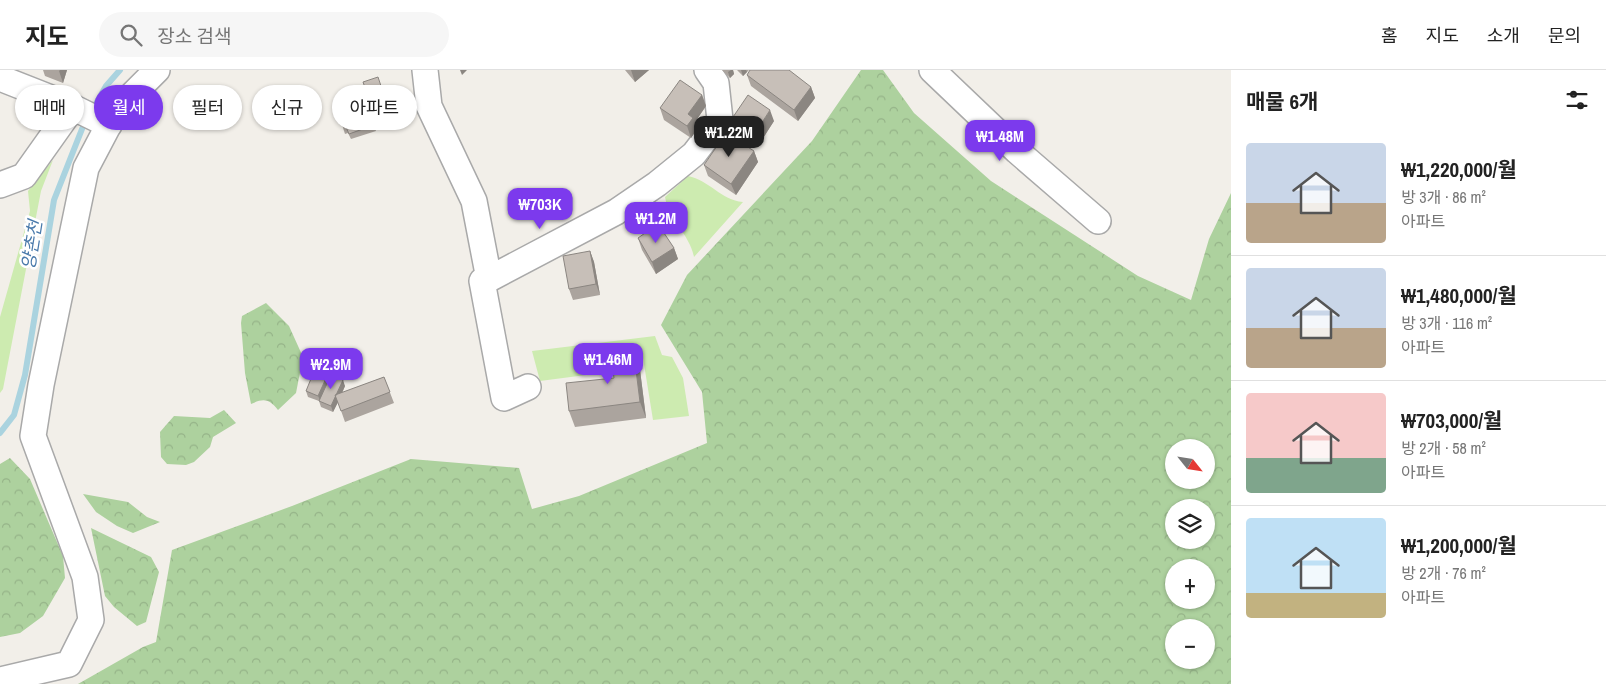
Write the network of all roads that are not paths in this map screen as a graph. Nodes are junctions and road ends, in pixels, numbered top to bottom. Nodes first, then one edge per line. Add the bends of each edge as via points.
1 (157, 70) edge
2 (425, 70) edge
3 (707, 70) edge
4 (932, 70) edge
5 (0, 78) edge
6 (18, 85) edge
7 (142, 85) edge
8 (58, 130) edge
9 (102, 130) edge
10 (0, 185) edge
11 (1098, 221) dead end
12 (490, 279) junction
13 (528, 388) dead end
14 (0, 680) edge

1 - 7 street
2 - 12 street via 429,106 474,201
3 - 12 street via 716,83 720,120 694,154 616,212
4 - 11 street via 1017,151
5 - 6 street
8 - 10 street via 24,176
9 - 14 street via 86,168 33,436 85,577 92,620 69,664
12 - 13 street via 482,281 504,398

